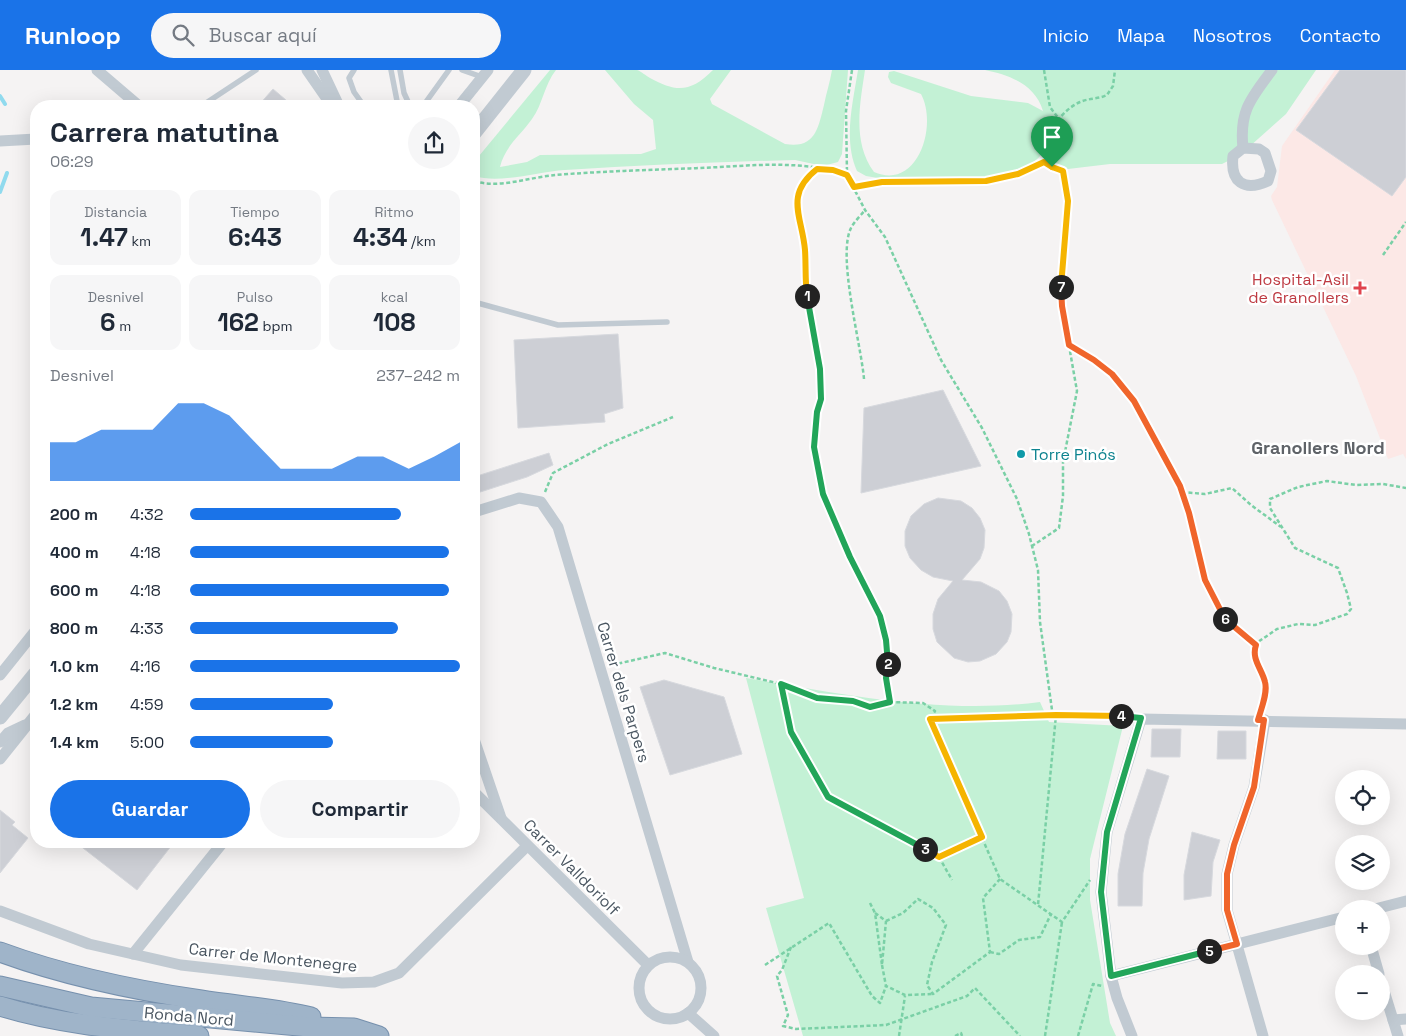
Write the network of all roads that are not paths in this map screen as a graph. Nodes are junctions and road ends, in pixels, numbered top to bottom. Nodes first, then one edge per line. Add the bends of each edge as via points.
1 (98, 70) edge
2 (256, 70) edge
3 (307, 70) edge
4 (322, 70) edge
5 (347, 70) edge
6 (354, 70) edge
7 (391, 70) edge
8 (400, 70) edge
9 (449, 70) edge
10 (462, 70) edge
11 (524, 70) edge
12 (1272, 70) edge
13 (485, 73) edge
14 (349, 78) junction
15 (132, 100) edge
16 (211, 100) edge
17 (328, 100) edge
18 (336, 100) edge
19 (360, 100) edge
20 (397, 100) edge
21 (407, 100) edge
22 (427, 100) edge
23 (464, 100) edge
24 (480, 124) edge
25 (30, 139) edge
26 (0, 141) edge
27 (1243, 148) dead end
28 (480, 304) edge
29 (667, 322) dead end
30 (480, 510) edge
31 (30, 638) edge
32 (0, 676) edge
33 (30, 680) edge
34 (0, 718) edge
35 (1261, 720) junction
36 (29, 723) joint
37 (1406, 724) edge
38 (0, 742) edge
39 (480, 757) edge
40 (0, 759) edge
41 (480, 798) edge
42 (501, 820) junction
43 (527, 846) junction
44 (218, 848) edge
45 (1406, 900) edge
46 (1390, 905) edge
47 (0, 911) edge
48 (1335, 919) edge
49 (1237, 944) junction
50 (0, 952) edge
51 (133, 954) junction
52 (688, 962) junction
53 (647, 964) junction
54 (1111, 976) junction
55 (0, 986) edge
56 (0, 1006) edge
57 (1390, 1010) edge
58 (688, 1013) junction
59 (1406, 1019) edge
60 (1393, 1020) junction
61 (354, 1028) junction
62 (199, 1036) edge
63 (379, 1036) edge
64 (714, 1036) edge
65 (1132, 1036) edge
66 (1263, 1036) edge
67 (1398, 1036) edge

1 - 15 street
2 - 16 lane
3 - 17 street
4 - 18 street
5 - 14 lane
6 - 14 lane
7 - 20 lane
8 - 21 lane
9 - 22 lane
10 - 13 lane
11 - 24 street
12 - 27 street via 1247,104 1242,125
13 - 23 street
14 - 19 lane
25 - 26 street
28 - 29 lane via 558,325
30 - 52 street, Carrer dels Parpers via 519,498 541,502 558,527
31 - 32 street
33 - 34 street
35 - 37 street
35 - 49 street via 1254,787 1227,874 1227,910
35 - 54 street via 1141,718 1107,832 1101,892
36 - 38 street via 8,733
36 - 40 street
39 - 42 street
41 - 42 street, Carrer Valldoriolf
42 - 43 street, Carrer Valldoriolf
43 - 51 street, Carrer de Montenegre via 399,973 374,982 342,983 191,966
43 - 53 street, Carrer Valldoriolf
44 - 51 street
45 - 46 street
47 - 51 street, Carrer de Montenegre via 89,944
48 - 49 street
49 - 54 street
49 - 66 street
50 - 61 highway via 40,967 105,983 289,1012
52 - 53 street via 670,956
52 - 58 street via 698,974 701,990 699,1000
53 - 58 street via 639,982 639,992 647,1010 667,1019
54 - 65 street via 1116,998
55 - 61 highway, Ronda Nord via 91,1007 309,1027
56 - 62 highway, Ronda Nord via 88,1026
57 - 60 street
58 - 64 street
59 - 60 street
60 - 67 street
61 - 63 highway, Ronda Nord

